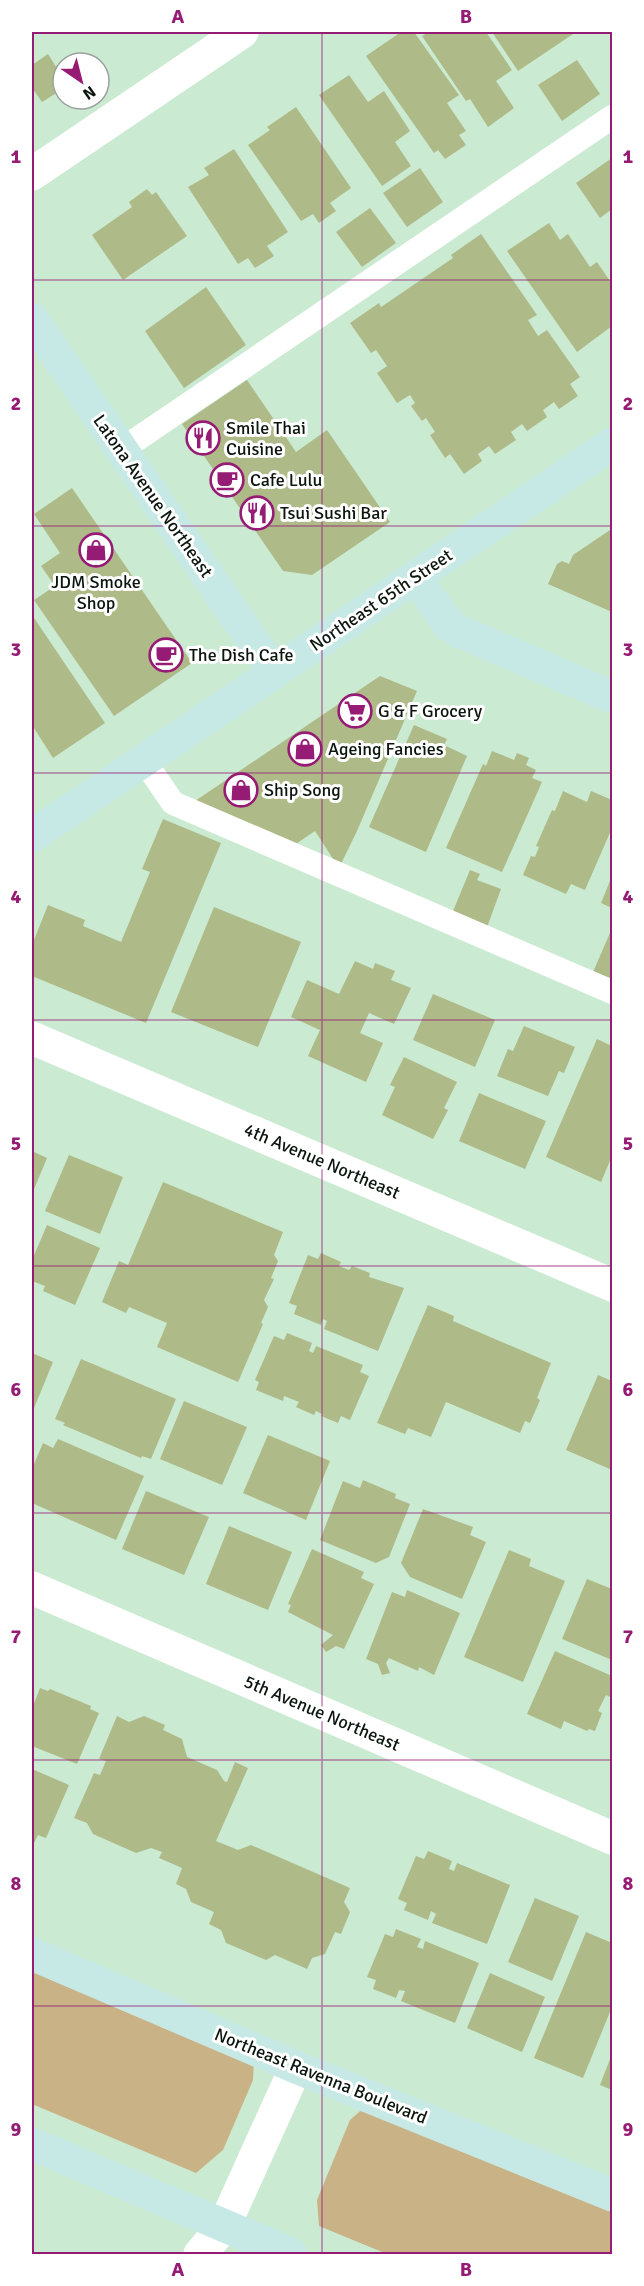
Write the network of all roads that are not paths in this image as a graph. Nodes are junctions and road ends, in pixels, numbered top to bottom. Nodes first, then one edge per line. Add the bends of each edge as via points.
1 (242, 32) edge
2 (612, 117) edge
3 (32, 174) edge
4 (32, 319) edge
5 (612, 444) edge
6 (121, 450) junction
7 (415, 577) junction
8 (274, 672) junction
9 (612, 698) edge
10 (144, 761) junction
11 (32, 836) edge
12 (612, 992) edge
13 (32, 1038) edge
14 (612, 1285) edge
15 (32, 1588) edge
16 (612, 1838) edge
17 (32, 1954) edge
18 (296, 2067) junction
19 (32, 2144) edge
20 (612, 2195) edge
21 (224, 2226) junction
22 (200, 2254) edge
23 (291, 2254) edge

1 - 3 street
2 - 6 lane
4 - 6 main road, Latona Avenue Northeast
5 - 7 main road, Northeast 65th Street
6 - 8 main road, Latona Avenue Northeast
7 - 8 main road, Northeast 65th Street
7 - 9 main road via 449,625
8 - 10 main road, Northeast 65th Street
10 - 11 main road, Northeast 65th Street
10 - 12 lane via 173,803
13 - 14 street, 4th Avenue Northeast
15 - 16 street, 5th Avenue Northeast
17 - 18 main road, Northeast Ravenna Boulevard
18 - 20 main road, Northeast Ravenna Boulevard
18 - 21 street
19 - 21 main road
21 - 22 street
21 - 23 main road

